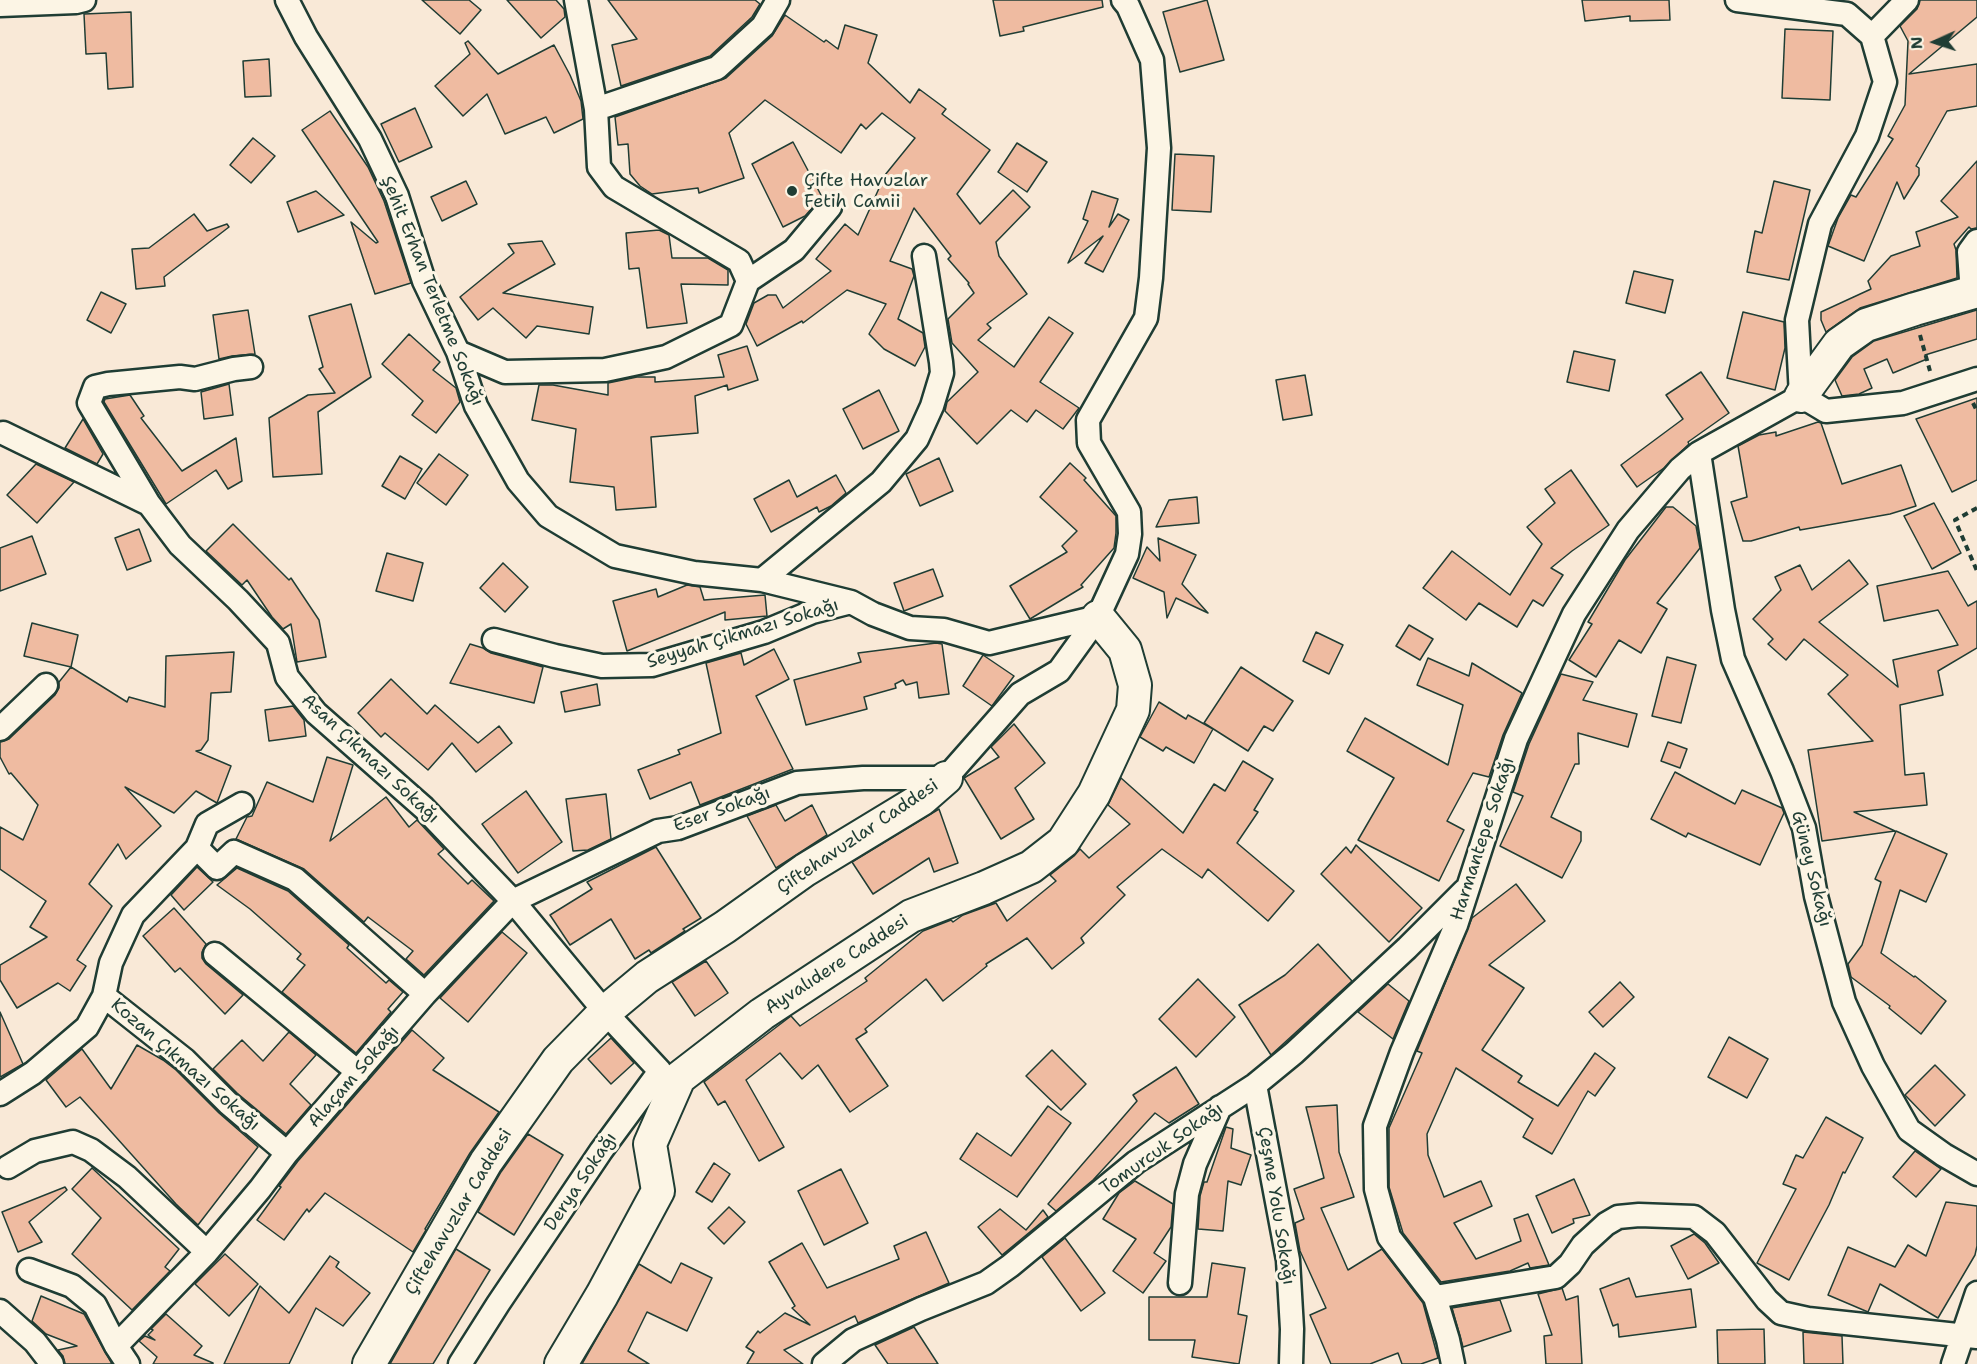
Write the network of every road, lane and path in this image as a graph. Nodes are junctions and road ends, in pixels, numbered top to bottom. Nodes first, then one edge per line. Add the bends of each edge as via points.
1 (84, 0) edge
2 (287, 0) edge
3 (576, 0) edge
4 (778, 0) edge
5 (1123, 0) edge
6 (1737, 0) edge
7 (1906, 0) edge
8 (0, 5) edge
9 (1872, 36) junction
10 (596, 109) junction
11 (830, 207) dead end
12 (1977, 241) edge
13 (924, 256) dead end
14 (748, 280) junction
15 (1975, 292) edge
16 (1912, 310) junction
17 (458, 352) junction
18 (251, 367) dead end
19 (1977, 379) edge
20 (1936, 392) junction
21 (1801, 396) junction
22 (3, 433) dead end
23 (1699, 453) junction
24 (149, 504) junction
25 (1977, 508) edge
26 (1977, 571) edge
27 (762, 580) junction
28 (851, 602) junction
29 (1098, 616) junction
30 (494, 640) dead end
31 (46, 685) dead end
32 (0, 729) edge
33 (946, 778) junction
34 (242, 804) dead end
35 (197, 848) junction
36 (1468, 887) junction
37 (513, 901) junction
38 (215, 954) dead end
39 (426, 994) junction
40 (104, 996) junction
41 (605, 1012) junction
42 (358, 1072) junction
43 (669, 1074) junction
44 (1255, 1085) junction
45 (0, 1094) edge
46 (1220, 1107) junction
47 (287, 1153) junction
48 (8, 1167) dead end
49 (1977, 1174) edge
50 (207, 1252) junction
51 (29, 1270) dead end
52 (1180, 1284) dead end
53 (1977, 1293) edge
54 (1434, 1297) junction
55 (0, 1311) edge
56 (1970, 1337) edge
57 (122, 1355) edge
58 (52, 1364) edge
59 (369, 1364) edge
60 (460, 1364) edge
61 (561, 1364) edge
62 (824, 1364) edge
63 (1291, 1364) edge
64 (1453, 1364) edge
65 (1953, 1364) edge

1 - 8 street
2 - 17 street, Şehit Erhan Terletme Sokağı via 370,139 397,196 424,281
3 - 10 street
4 - 10 street via 764,26 717,68
5 - 29 street, Çiftehavuzlar Caddesi via 1152,60 1159,148 1146,318 1088,420 1089,443 1129,512 1127,554
6 - 9 street via 1847,14
7 - 9 street
9 - 21 street via 1885,82 1867,136 1820,224 1797,320
10 - 14 street via 600,167 614,187 739,261
11 - 14 street via 794,250
12 - 15 street via 1969,252
13 - 27 street via 942,373 916,439 881,482
14 - 17 street via 731,326 666,357 605,370 505,372
15 - 16 street
16 - 20 path
16 - 21 street via 1866,325 1839,344
17 - 27 street, Şehit Erhan Terletme Sokağı via 482,416 518,481 548,516 615,556 694,573
18 - 24 street, Asan Çıkmazı Sokağı via 195,379 180,377 95,387 89,403
19 - 20 street
20 - 21 street via 1903,403 1826,411
21 - 23 street, Harmantepe Sokağı
22 - 24 street
23 - 36 street, Harmantepe Sokağı via 1680,469 1628,530 1574,614 1516,739
23 - 49 street, Güney Sokağı via 1733,659 1804,828 1816,896 1844,1002 1873,1066 1909,1130
24 - 37 street, Asan Çıkmazı Sokağı via 180,545 278,643 287,677 315,713 424,808
25 - 26 path via 1955,520
27 - 28 street, Şehit Erhan Terletme Sokağı
28 - 29 street, Şehit Erhan Terletme Sokağı via 910,628 945,630 989,643
28 - 30 street, Seyyah Çıkmazı Sokağı via 812,612 764,633 652,665 602,666
29 - 33 street, Çiftehavuzlar Caddesi via 1059,671 1020,694
29 - 43 street, Ayvalıdere Caddesi via 1125,650 1135,685 1134,710 1094,794 1063,842 1031,867 911,916
31 - 32 street
33 - 37 street, Eser Sokağı via 797,783 678,828 658,831
33 - 41 street, Çiftehavuzlar Caddesi via 922,799 805,870 647,977
34 - 35 street, Kozan Çıkmazı Sokağı via 207,824
35 - 39 street via 218,868 234,852 295,879
35 - 40 street, Kozan Çıkmazı Sokağı via 133,915 111,963
36 - 44 street, Tomurcuk Sokağı via 1407,948
36 - 54 street, Harmantepe Sokağı via 1376,1126 1376,1189 1389,1237
37 - 39 street, Alaçam Sokağı
37 - 41 street
38 - 42 street
39 - 42 street, Alaçam Sokağı
40 - 45 street via 87,1028 33,1073
40 - 47 street, Kozan Çıkmazı Sokağı via 185,1060
41 - 43 street
41 - 59 street, Çiftehavuzlar Caddesi via 558,1060 486,1162
42 - 47 street, Alaçam Sokağı
43 - 60 street, Derya Sokağı via 601,1151
43 - 61 street, Ayvalıdere Caddesi via 650,1144 658,1191
44 - 46 street, Tomurcuk Sokağı
44 - 63 street, Çeşme Yolu Sokağı via 1288,1260 1293,1329
46 - 52 street via 1195,1164 1187,1194
46 - 62 street, Tomurcuk Sokağı via 1136,1162 986,1283 853,1340
47 - 50 street, Alaçam Sokağı
48 - 50 street via 35,1151 74,1142 127,1177
50 - 57 street, Alaçam Sokağı
51 - 57 street via 72,1286 95,1305
53 - 56 street
54 - 56 street via 1556,1277 1583,1245 1618,1217 1694,1217 1715,1233 1780,1313
54 - 64 street, Harmantepe Sokağı
55 - 58 street via 35,1342
56 - 65 street

